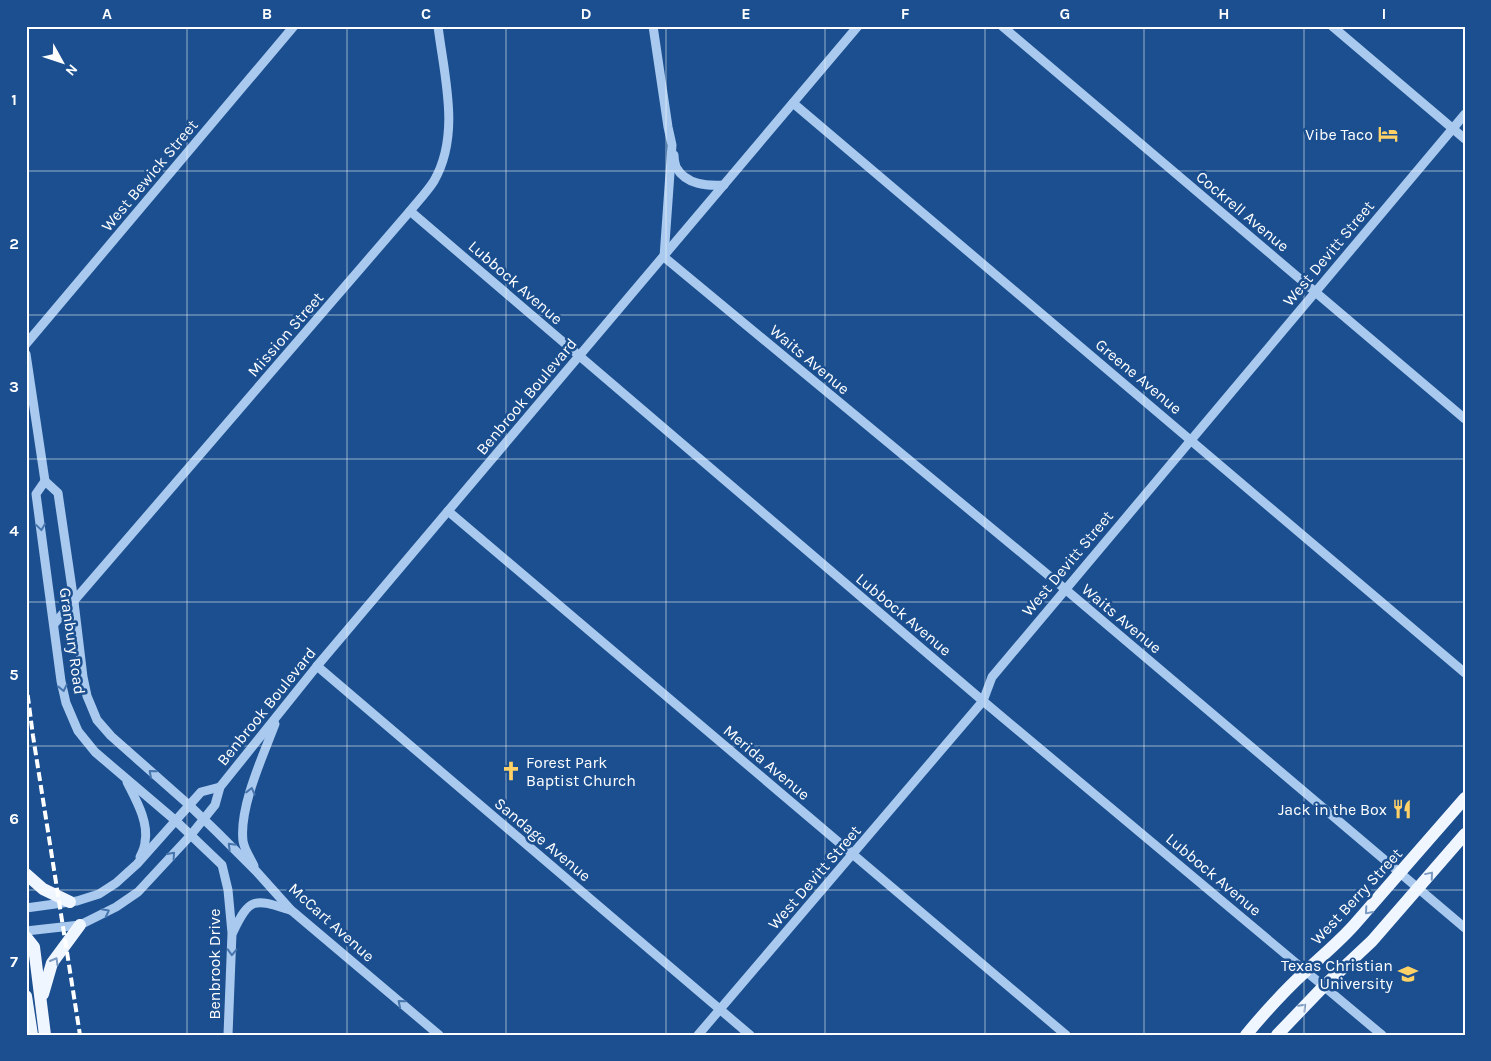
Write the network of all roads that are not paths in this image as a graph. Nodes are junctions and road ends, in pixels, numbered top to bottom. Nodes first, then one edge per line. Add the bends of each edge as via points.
1 (294, 26) edge
2 (438, 26) edge
3 (653, 26) edge
4 (858, 26) edge
5 (1002, 26) edge
6 (1332, 26) edge
7 (793, 102) junction
8 (1465, 114) edge
9 (1452, 128) junction
10 (1465, 139) edge
11 (672, 145) junction
12 (724, 185) junction
13 (410, 211) junction
14 (664, 257) junction
15 (1315, 292) junction
16 (26, 344) edge
17 (26, 354) edge
18 (579, 356) junction
19 (1465, 420) edge
20 (1190, 440) junction
21 (45, 481) junction
22 (448, 511) junction
23 (1065, 589) junction
24 (74, 602) junction
25 (54, 624) junction
26 (317, 666) junction
27 (1465, 673) edge
28 (983, 701) junction
29 (277, 718) junction
30 (125, 778) junction
31 (220, 787) junction
32 (1465, 798) edge
33 (189, 805) junction
34 (203, 820) junction
35 (176, 821) junction
36 (1465, 834) edge
37 (190, 836) junction
38 (199, 844) joint
39 (853, 854) junction
40 (137, 864) junction
41 (256, 871) junction
42 (26, 874) edge
43 (1400, 874) junction
44 (1418, 889) junction
45 (70, 902) junction
46 (26, 908) edge
47 (291, 910) junction
48 (80, 925) junction
49 (1465, 928) edge
50 (26, 931) edge
51 (232, 933) junction
52 (26, 937) edge
53 (1306, 970) junction
54 (1324, 986) junction
55 (26, 996) edge
56 (41, 1003) junction
57 (719, 1009) junction
58 (32, 1035) edge
59 (45, 1035) edge
60 (228, 1035) edge
61 (439, 1035) edge
62 (698, 1035) edge
63 (750, 1035) edge
64 (1066, 1035) edge
65 (1246, 1035) edge
66 (1277, 1035) edge
67 (1382, 1035) edge

1 - 16 street, West Bewick Street
2 - 13 street, Mission Street via 450,116 448,138 434,181
3 - 11 street
4 - 7 street, Benbrook Boulevard
5 - 15 street, Cockrell Avenue
6 - 9 street
7 - 12 street, Benbrook Boulevard
7 - 20 street, Greene Avenue
8 - 9 street, West Devitt Street
9 - 10 street
9 - 15 street, West Devitt Street
11 - 12 street via 676,167 688,180 707,186
11 - 14 street
12 - 14 street, Benbrook Boulevard
13 - 18 street, Lubbock Avenue
13 - 24 street, Mission Street
14 - 18 street, Benbrook Boulevard
14 - 23 street, Waits Avenue
15 - 19 street, Cockrell Avenue
15 - 20 street, West Devitt Street
17 - 21 street, Granbury Road
18 - 22 street, Benbrook Boulevard
18 - 28 street, Lubbock Avenue
20 - 23 street, West Devitt Street
20 - 27 street, Greene Avenue
21 - 24 street, Granbury Road via 58,493
21 -> 25 street, Granbury Road via 36,494
22 - 26 street, Benbrook Boulevard
22 - 39 street, Merida Avenue
23 - 28 street, West Devitt Street via 992,677
23 - 43 street, Waits Avenue
24 - 25 street, Mission Street
33 -> 24 street, Granbury Road via 97,720 83,677
25 -> 30 street, Granbury Road via 66,703 78,731 95,752
26 - 29 street, Benbrook Boulevard
26 - 57 street, Sandage Avenue
28 - 39 street, West Devitt Street
28 - 53 street, Lubbock Avenue
29 - 31 street, Benbrook Boulevard
41 -> 29 street via 243,842 244,817 254,778
30 - 35 street, Granbury Road
30 - 40 street via 145,825 146,842
31 - 33 street, Benbrook Boulevard via 201,792
31 - 34 street, Benbrook Boulevard via 215,805
32 - 43 main road, West Berry Street
33 - 34 street, McCart Avenue
33 - 35 street, Benbrook Boulevard
34 - 37 street, Benbrook Boulevard
41 -> 34 street, McCart Avenue
35 - 37 street, Granbury Road
35 - 40 street, Benbrook Boulevard
44 -> 36 main road
37 - 38 street, Granbury Road
48 -> 37 street, Benbrook Boulevard via 138,892
38 - 51 street, Benbrook Drive via 222,865
39 - 57 street, West Devitt Street
39 - 64 street, Merida Avenue
40 - 45 street, Benbrook Boulevard via 98,894
41 - 47 street, McCart Avenue
42 - 45 main road via 43,889
43 - 44 street, Waits Avenue
43 -> 53 main road, West Berry Street via 1340,941
44 - 49 street, Waits Avenue
44 - 54 main road via 1372,941
45 - 46 street, Benbrook Boulevard
47 - 51 street via 255,902 245,910
61 -> 47 street, McCart Avenue
48 - 50 street, Benbrook Boulevard
56 -> 48 main road via 52,963
51 -> 60 street, Benbrook Drive
52 - 56 main road via 34,947
53 - 54 street, Lubbock Avenue
53 - 65 main road, West Berry Street
66 -> 54 main road
54 - 67 street, Lubbock Avenue
55 - 58 main road
56 - 59 main road
57 - 62 street, West Devitt Street
57 - 63 street, Sandage Avenue

